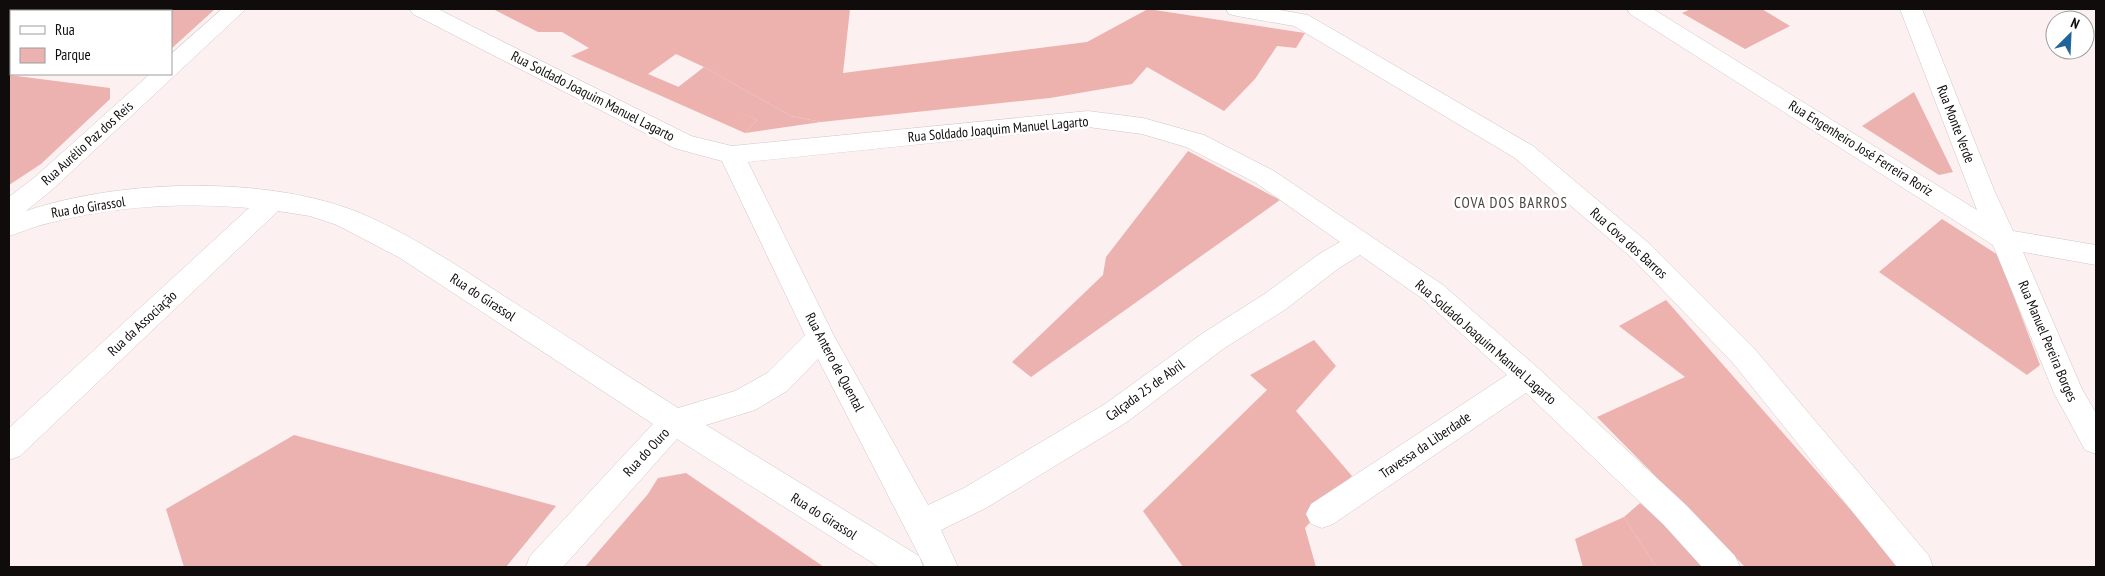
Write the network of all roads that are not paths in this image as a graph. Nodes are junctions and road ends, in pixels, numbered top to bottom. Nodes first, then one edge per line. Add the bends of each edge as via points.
1 (236, 9) edge
2 (422, 9) edge
3 (1237, 9) edge
4 (1638, 9) edge
5 (1911, 9) edge
6 (172, 66) edge
7 (163, 75) edge
8 (732, 155) junction
9 (274, 199) junction
10 (9, 210) edge
11 (9, 226) edge
12 (2004, 239) junction
13 (1360, 242) junction
14 (2096, 254) edge
15 (821, 338) junction
16 (1528, 376) junction
17 (674, 422) junction
18 (2096, 441) edge
19 (9, 447) edge
20 (1322, 514) dead end
21 (922, 524) junction
22 (542, 567) edge
23 (907, 567) edge
24 (942, 567) edge
25 (1724, 567) edge
26 (1917, 567) edge

1 - 6 street
2 - 8 street, Rua Soldado Joaquim Manuel Lagarto via 683,142
3 - 26 street, Rua Cova dos Barros via 1300,20 1524,152 1642,252 1743,356
4 - 12 street, Rua Engenheiro José Ferreira Roriz
5 - 12 street, Rua Monte Verde via 1981,190
7 - 10 street, Rua Aurélio Paz dos Reis via 44,183
8 - 13 street, Rua Soldado Joaquim Manuel Lagarto via 1088,119 1143,126 1196,141 1264,177
8 - 15 street, Rua Antero de Quental
9 - 11 street, Rua do Girassol via 184,195 84,205 28,218
9 - 17 street, Rua do Girassol via 346,217 416,254
9 - 19 street, Rua da Associação
12 - 14 street, Rua Engenheiro José Ferreira Roriz
12 - 18 street, Rua Manuel Pereira Borges via 2068,392
13 - 16 street, Rua Soldado Joaquim Manuel Lagarto via 1433,292
13 - 21 street, Calçada 25 de Abril via 1116,413 975,498
15 - 17 street, Rua do Ouro via 777,382 744,401
15 - 21 street, Rua Antero de Quental
16 - 20 street, Travessa da Liberdade
16 - 25 street, Rua Soldado Joaquim Manuel Lagarto via 1675,515
17 - 22 street, Rua do Ouro
17 - 23 street, Rua do Girassol
21 - 24 street, Rua Antero de Quental

